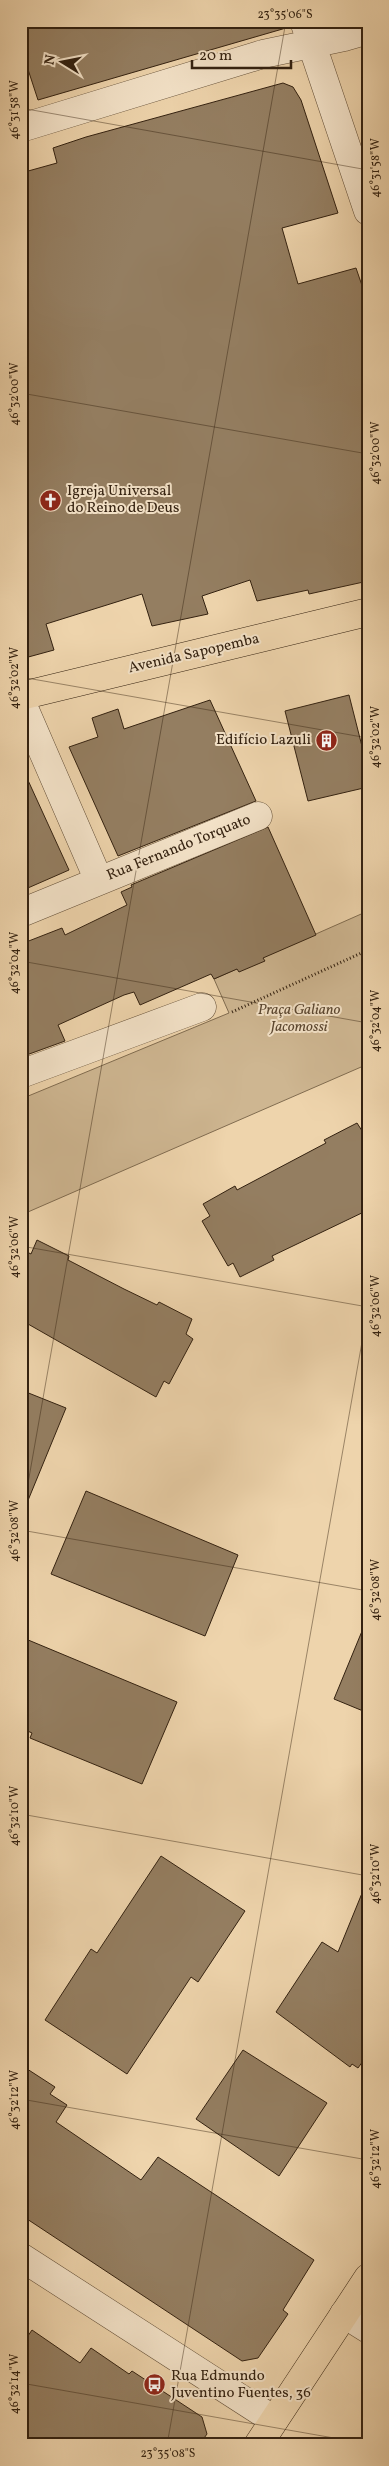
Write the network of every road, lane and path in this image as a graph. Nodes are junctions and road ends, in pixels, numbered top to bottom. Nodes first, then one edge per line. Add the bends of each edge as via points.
1 (368, 30) edge
2 (308, 33) edge
3 (21, 128) edge
4 (368, 211) edge
5 (368, 612) edge
6 (21, 696) edge
7 (21, 701) edge
8 (258, 816) dead end
9 (99, 881) junction
10 (21, 913) edge
11 (368, 950) edge
12 (202, 1007) joint
13 (21, 1074) edge
14 (21, 2257) edge
15 (368, 2278) edge
16 (344, 2314) junction
17 (368, 2329) edge
18 (274, 2420) junction
19 (258, 2445) edge

1 - 2 street
2 - 3 street via 262,54
2 - 4 street
5 - 6 main road, Avenida Sapopemba
7 - 9 street, Rua Fernando Torquato
8 - 9 street, Rua Fernando Torquato
9 - 10 street, Rua Fernando Torquato
11 - 12 path via 230,1013
12 - 13 street
14 - 18 street
15 - 16 main road
16 - 17 street
16 - 18 main road
18 - 19 main road

